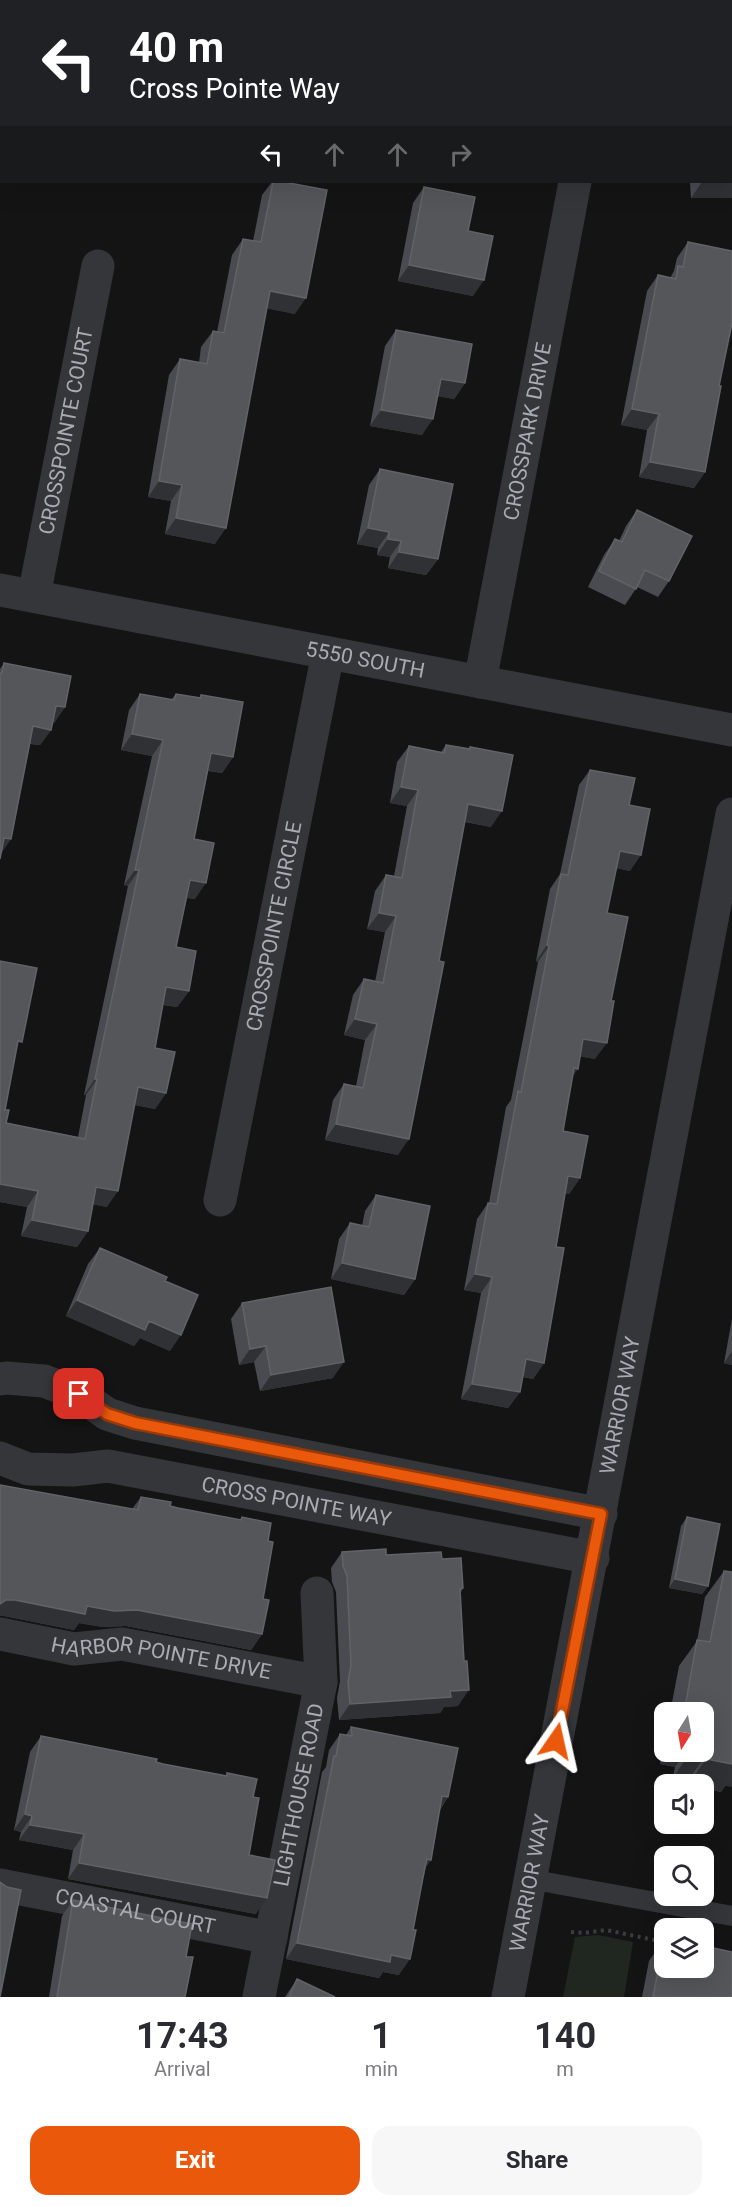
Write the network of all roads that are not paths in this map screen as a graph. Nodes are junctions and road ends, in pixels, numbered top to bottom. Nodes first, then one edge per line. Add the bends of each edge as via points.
1 (575, 183) edge
2 (98, 266) dead end
3 (0, 590) edge
4 (34, 596) junction
5 (328, 653) junction
6 (480, 682) junction
7 (732, 730) edge
8 (732, 814) edge
9 (220, 1200) dead end
10 (0, 1379) edge
11 (0, 1458) edge
12 (601, 1514) junction
13 (592, 1558) junction
14 (317, 1593) dead end
15 (0, 1634) edge
16 (321, 1682) junction
17 (529, 1879) junction
18 (0, 1885) edge
19 (732, 1916) edge
20 (271, 1938) junction
21 (259, 1997) edge
22 (508, 1997) edge

1 - 6 street, CROSSPARK DRIVE
2 - 4 street, CROSSPOINTE COURT
3 - 4 street, 5550 SOUTH
4 - 5 street, 5550 SOUTH
5 - 6 street, 5550 SOUTH
5 - 9 street, CROSSPOINTE CIRCLE
6 - 7 street, 5550 SOUTH
8 - 12 street, WARRIOR WAY
10 - 12 street via 44,1381 79,1394 107,1414 135,1423
11 - 13 street, CROSS POINTE WAY via 28,1469 108,1466
12 - 13 street, WARRIOR WAY
13 - 17 street, WARRIOR WAY
14 - 16 street, LIGHTHOUSE ROAD
15 - 16 street, HARBOR POINTE DRIVE via 74,1649 122,1644
16 - 20 street, LIGHTHOUSE ROAD
17 - 19 lane
17 - 22 street, WARRIOR WAY
18 - 20 street, COASTAL COURT
20 - 21 street, LIGHTHOUSE ROAD

